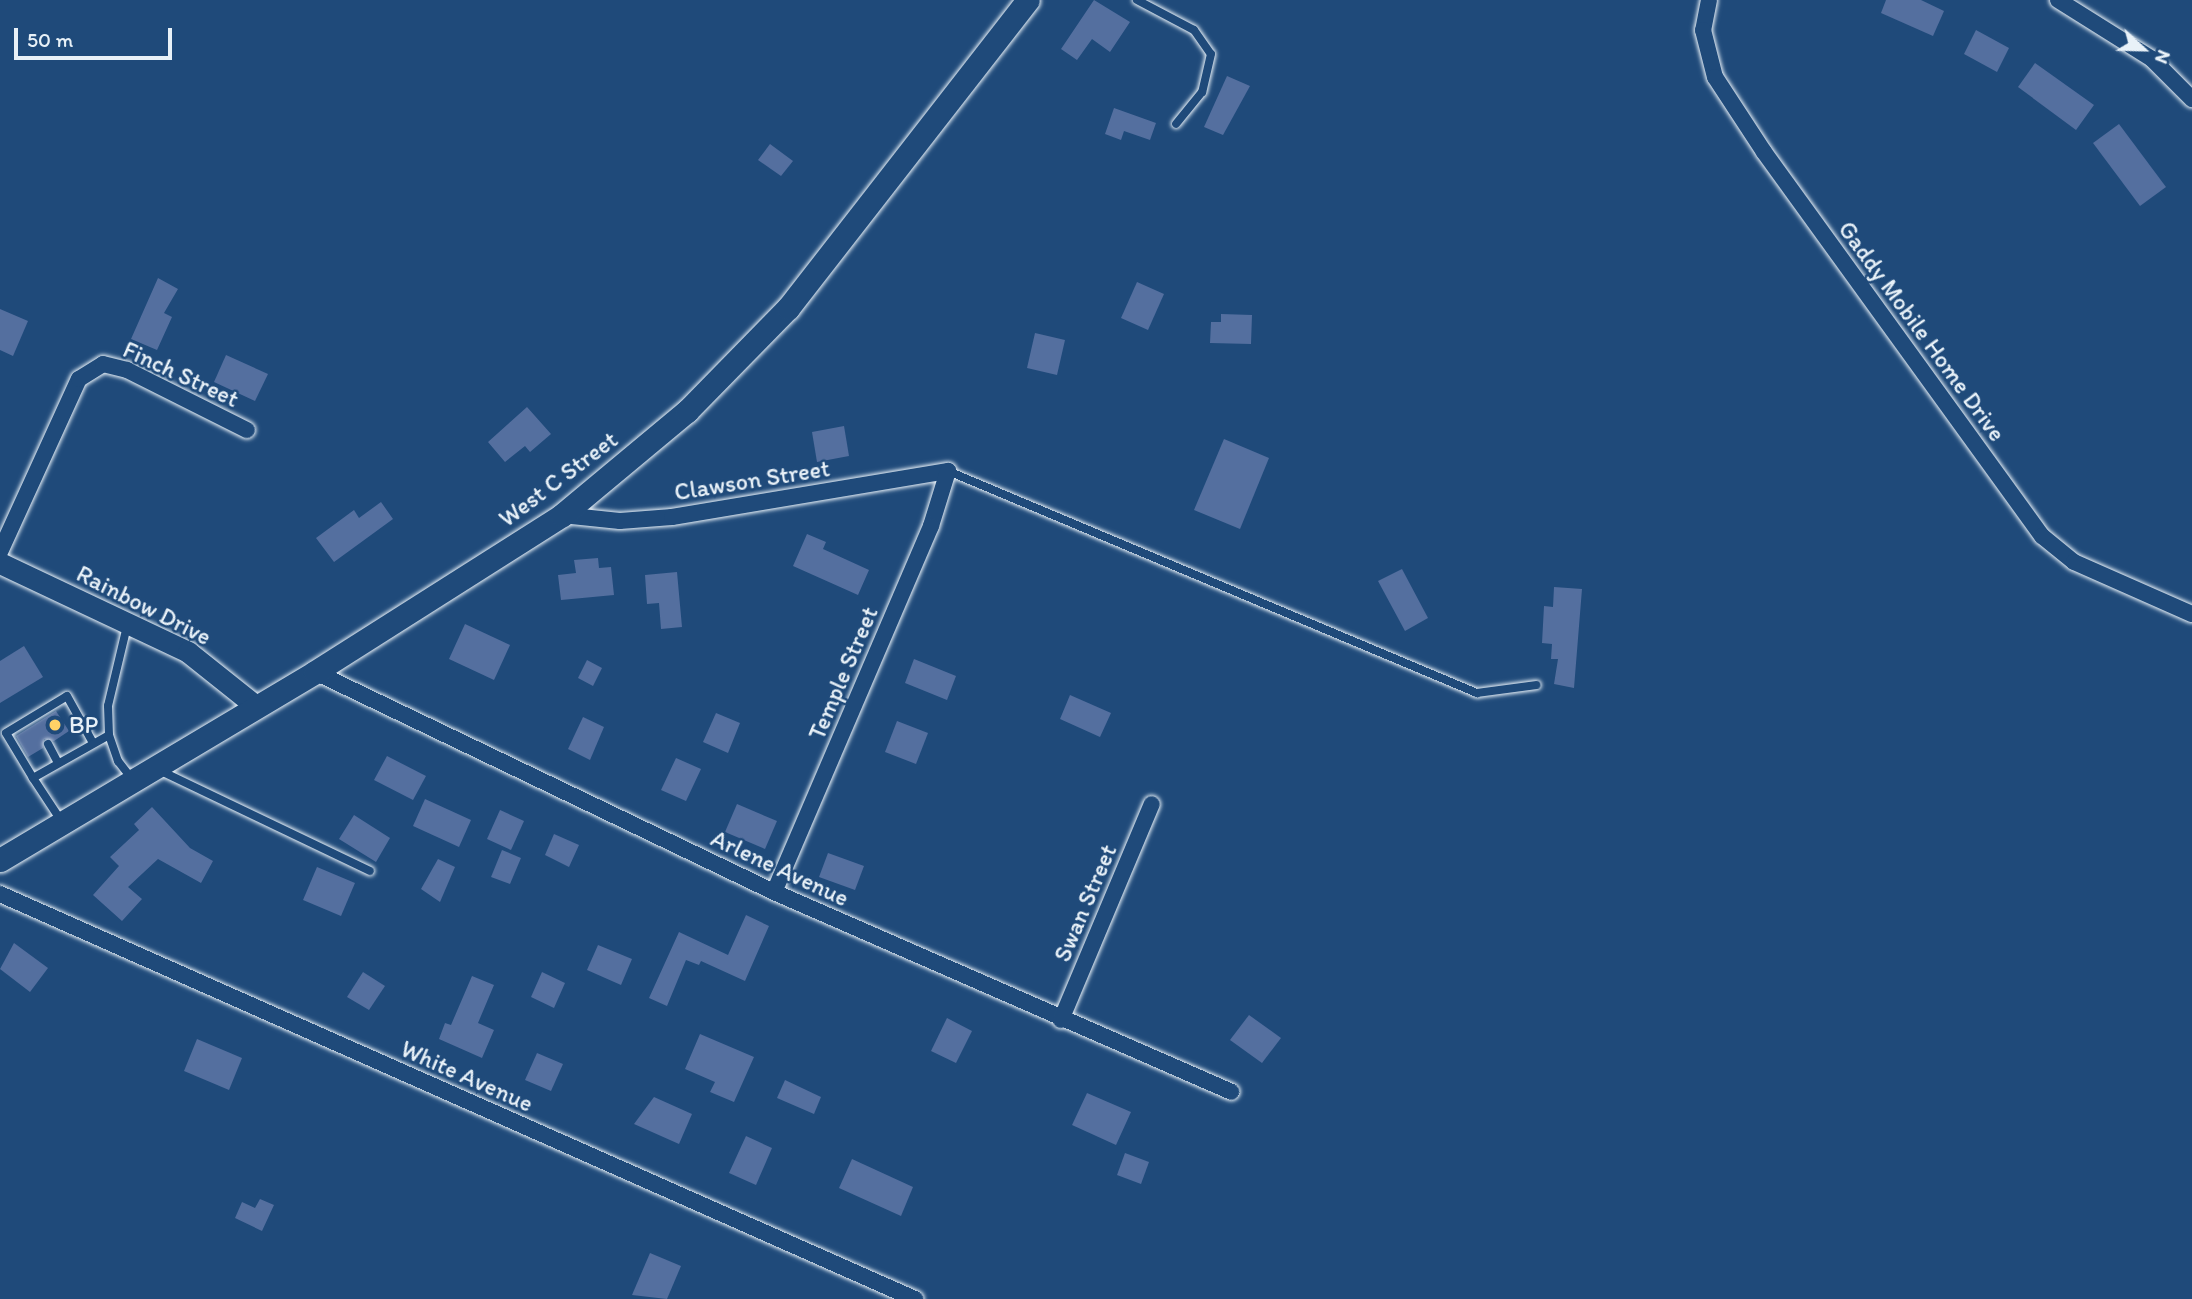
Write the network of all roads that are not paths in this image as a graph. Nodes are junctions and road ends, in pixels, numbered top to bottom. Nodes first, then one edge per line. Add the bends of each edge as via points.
1 (1028, 0) edge
2 (1137, 0) edge
3 (1709, 0) edge
4 (2062, 1) edge
5 (2192, 99) edge
6 (1176, 124) dead end
7 (247, 430) dead end
8 (948, 471) junction
9 (562, 514) junction
10 (0, 552) edge
11 (0, 563) edge
12 (2192, 614) edge
13 (127, 623) junction
14 (315, 672) junction
15 (1536, 685) dead end
16 (256, 706) junction
17 (109, 735) junction
18 (93, 743) junction
19 (48, 744) dead end
20 (58, 763) junction
21 (154, 768) junction
22 (33, 778) junction
23 (133, 780) junction
24 (1152, 804) dead end
25 (62, 823) junction
26 (0, 860) edge
27 (370, 871) dead end
28 (774, 892) junction
29 (0, 894) edge
30 (1061, 1020) junction
31 (1231, 1092) dead end
32 (915, 1299) edge

1 - 9 main road, West C Street via 788,308 687,411
2 - 6 lane via 1194,30 1211,54 1202,92
3 - 12 street, Gaddy Mobile Home Drive via 1703,30 1715,77 1764,152 2042,536 2074,562
4 - 5 street via 2152,59
7 - 10 street, Finch Street via 127,370 103,364 79,379
8 - 9 street, Clawson Street via 672,517 620,521
8 - 15 lane via 1477,694
8 - 28 street, Temple Street via 931,526
9 - 14 main road, West C Street
11 - 13 street, Rainbow Drive
13 - 16 street, Rainbow Drive via 188,652
13 - 17 lane via 107,706
14 - 16 main road, West C Street
14 - 28 street, Arlene Avenue
16 - 21 main road, West C Street
17 - 18 lane
17 - 23 lane via 118,761
18 - 20 lane
18 - 22 lane via 67,696 33,721 6,733
19 - 20 lane
20 - 22 lane
21 - 23 main road, West C Street
21 - 27 lane
22 - 25 lane
23 - 25 main road, West C Street
24 - 30 street, Swan Street
25 - 26 main road, West C Street
28 - 30 street, Arlene Avenue
29 - 32 street, White Avenue
30 - 31 street, Arlene Avenue

